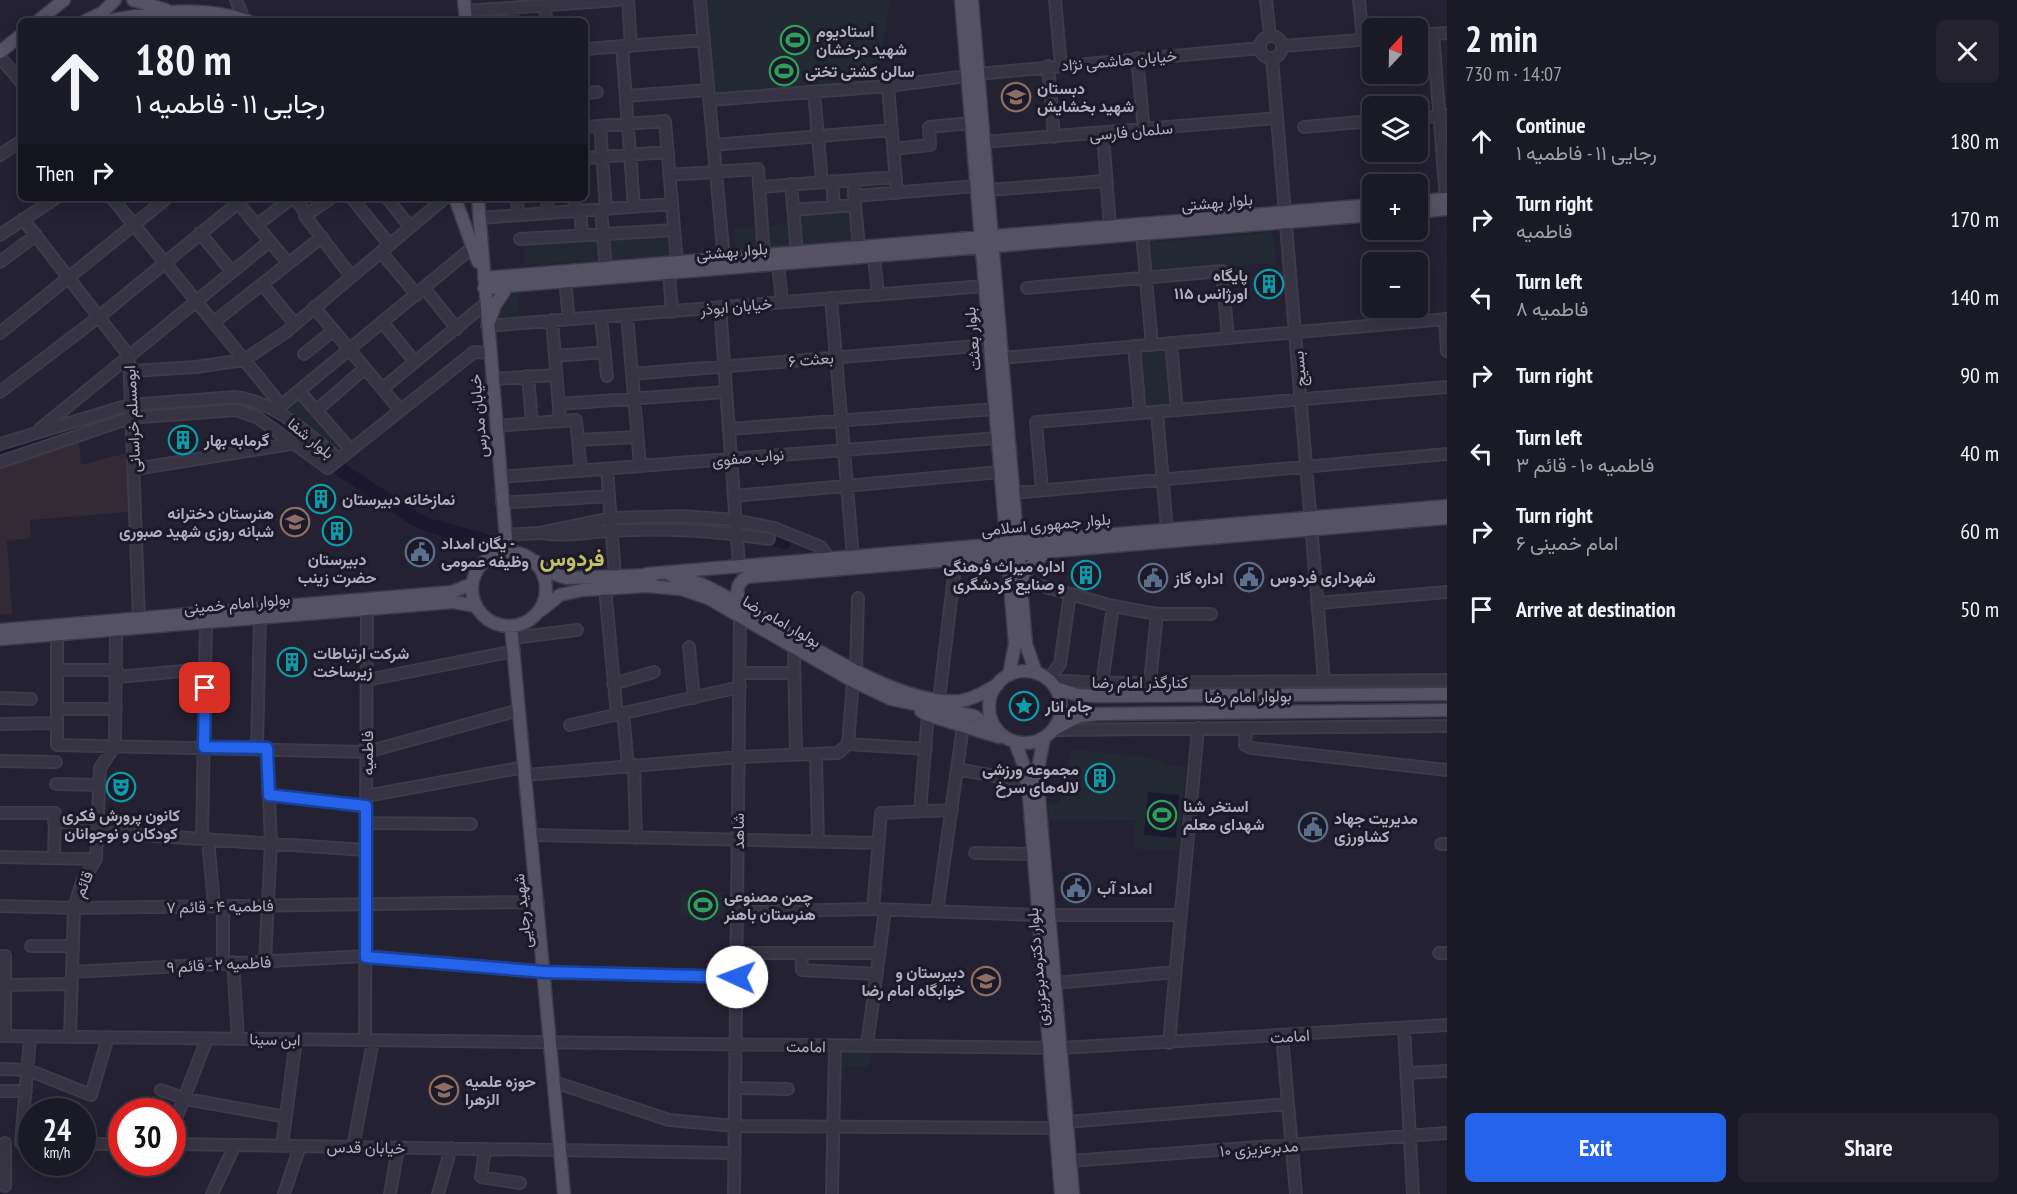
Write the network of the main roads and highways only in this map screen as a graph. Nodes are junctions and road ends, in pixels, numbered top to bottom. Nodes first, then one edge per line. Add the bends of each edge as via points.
1 (76, 0) edge
2 (116, 0) edge
3 (133, 0) edge
4 (961, 0) edge
5 (972, 0) edge
6 (59, 4) edge
7 (176, 17) edge
8 (42, 18) edge
9 (92, 18) edge
10 (159, 18) edge
11 (236, 18) edge
12 (18, 37) edge
13 (18, 47) edge
14 (0, 54) edge
15 (972, 75) junction
16 (982, 188) junction
17 (456, 201) edge
18 (464, 201) edge
19 (478, 201) edge
20 (1428, 202) edge
21 (1447, 204) edge
22 (1362, 206) edge
23 (1428, 209) edge
24 (1362, 215) edge
25 (1286, 217) junction
26 (986, 242) junction
27 (482, 257) junction
28 (521, 280) junction
29 (484, 283) junction
30 (508, 286) junction
31 (487, 326) junction
32 (1447, 506) edge
33 (1447, 518) edge
34 (1312, 523) junction
35 (1012, 549) junction
36 (507, 551) junction
37 (1047, 551) junction
38 (535, 561) junction
39 (830, 565) junction
40 (647, 574) junction
41 (1021, 580) junction
42 (472, 584) junction
43 (476, 606) junction
44 (540, 611) junction
45 (742, 612) junction
46 (0, 630) edge
47 (513, 638) junction
48 (0, 639) edge
49 (1036, 673) junction
50 (1009, 675) junction
51 (854, 676) junction
52 (998, 684) junction
53 (1052, 684) junction
54 (1447, 694) edge
55 (913, 705) junction
56 (1447, 710) edge
57 (1049, 734) junction
58 (1009, 739) junction
59 (1044, 915) junction
60 (1057, 1051) junction
61 (1061, 1125) junction
62 (564, 1194) edge
63 (1061, 1194) edge
64 (1073, 1194) edge

1 - 6 main road
2 - 9 main road
3 - 7 main road
4 - 15 main road, بلوار بعثت
5 - 15 main road, بلوار بعثت
6 - 8 main road
7 - 10 main road
7 - 11 main road
12 - 14 main road
13 - 14 main road
15 - 16 main road, بلوار بعثت via 983,142
15 - 16 main road, بلوار بعثت via 971,123
16 - 26 main road, بلوار بعثت
17 - 29 main road, خیابان مدرس
18 - 27 main road
19 - 27 main road, خیابان مدرس
20 - 21 main road
21 - 23 main road
22 - 25 main road, بلوار بهشتی
24 - 25 main road, بلوار بهشتی
25 - 26 main road, بلوار بهشتی via 1110,227
25 - 26 main road, بلوار بهشتی via 1142,234
26 - 28 main road, بلوار بهشتی via 764,255
26 - 28 main road, بلوار بهشتی via 874,256 565,282
26 - 35 main road, بلوار بعثت via 1002,358 1013,493
26 - 35 main road, بلوار بعثت via 984,286 1000,472
27 - 29 main road, خیابان مدرس
28 - 29 main road, بلوار بهشتی
28 - 30 main road, بلوار بهشتی
29 - 30 main road, بلوار بهشتی
29 - 31 main road, خیابان مدرس
30 - 31 main road
31 - 36 main road, خیابان مدرس
32 - 34 main road, بلوار جمهوری اسلامی
33 - 34 main road, بلوار جمهوری اسلامی
34 - 35 main road, بلوار جمهوری اسلامی via 1167,530
34 - 37 main road, بلوار جمهوری اسلامی
35 - 37 main road, بلوار جمهوری اسلامی
35 - 39 main road, بلوار جمهوری اسلامی via 956,559
35 - 39 main road, بلوار جمهوری اسلامی via 852,557
35 - 41 main road, بلوار بعثت
35 - 50 main road, بلوار بعثت via 1015,644
36 - 38 main road
36 - 42 main road via 484,561
37 - 41 main road
38 - 40 main road, بولوار امام رضا via 551,573 567,578
38 - 44 main road via 542,570 547,590
39 - 40 main road, بلوار جمهوری اسلامی via 739,566
39 - 45 main road, بلوار جمهوری اسلامی via 747,577 737,587
40 - 45 main road, بولوار امام رضا via 691,581
41 - 49 main road, بلوار بعثت via 1026,644
42 - 43 main road
42 - 46 main road, بولوار امام خمینی via 452,592
43 - 47 main road
43 - 48 main road, بولوار امام خمینی via 453,602
44 - 45 main road, بولوار امام رضا via 551,600 569,592 647,586 681,589
44 - 47 main road
45 - 51 main road, بولوار امام رضا
47 - 62 main road, شهید رجایی
49 - 50 main road
49 - 53 main road
50 - 52 main road
51 - 52 main road, بولوار امام رضا via 939,699 961,701
51 - 55 main road, بولوار امام رضا via 891,699
52 - 58 main road via 992,694 990,716
53 - 54 main road, بولوار امام رضا via 1077,694 1097,696
53 - 57 main road via 1061,710
55 - 58 main road via 928,716
55 - 58 main road, بولوار امام رضا via 974,716
56 - 57 main road, بولوار امام رضا via 1098,714 1079,716
57 - 58 main road via 1035,742
57 - 59 main road, بلوار دکترمدبرعزیزی via 1037,774
58 - 59 main road, بلوار دکترمدبرعزیزی via 1027,782 1032,854
59 - 60 main road, بلوار دکترمدبرعزیزی
59 - 60 main road, بلوار دکترمدبرعزیزی via 1055,983
60 - 61 main road, بلوار دکترمدبرعزیزی
61 - 63 main road, بلوار دکترمدبرعزیزی
61 - 64 main road, بلوار دکترمدبرعزیزی

